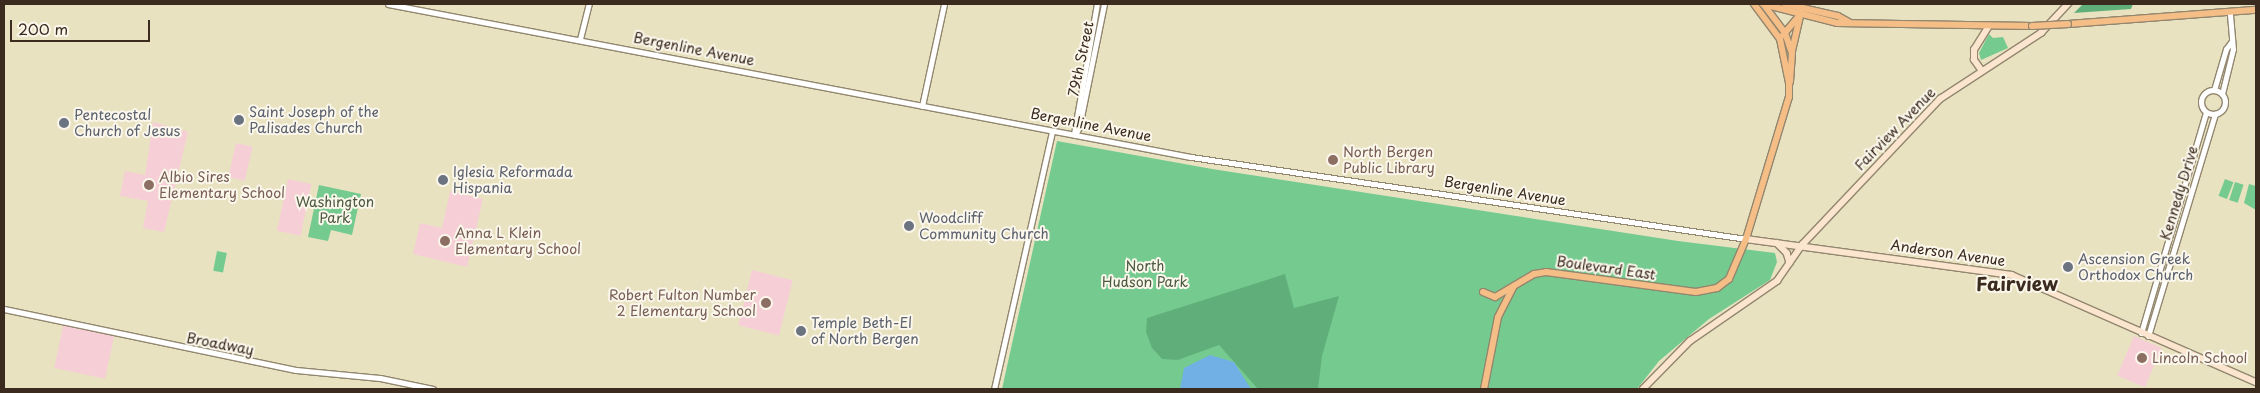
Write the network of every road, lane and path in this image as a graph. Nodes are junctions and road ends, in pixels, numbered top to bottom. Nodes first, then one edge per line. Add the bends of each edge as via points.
1 (388, 4) edge
2 (590, 4) edge
3 (944, 4) edge
4 (1098, 4) edge
5 (1104, 4) edge
6 (1754, 4) edge
7 (1763, 4) edge
8 (1785, 4) edge
9 (2068, 4) edge
10 (2256, 10) edge
11 (1801, 12) junction
12 (2230, 12) junction
13 (1988, 26) junction
14 (1785, 33) junction
15 (580, 39) junction
16 (1780, 39) junction
17 (2232, 41) junction
18 (1792, 53) junction
19 (1981, 70) junction
20 (1790, 83) junction
21 (2214, 90) junction
22 (2222, 94) junction
23 (922, 106) junction
24 (2206, 112) junction
25 (2215, 114) junction
26 (1052, 131) junction
27 (1074, 135) junction
28 (2171, 235) junction
29 (2178, 236) junction
30 (1746, 239) junction
31 (1777, 243) junction
32 (1794, 245) joint
33 (1802, 246) junction
34 (1790, 264) junction
35 (2162, 265) junction
36 (2169, 266) junction
37 (1514, 285) junction
38 (1483, 292) dead end
39 (2152, 297) junction
40 (2159, 299) junction
41 (4, 309) edge
42 (2141, 333) junction
43 (2148, 336) junction
44 (2256, 382) edge
45 (433, 389) edge
46 (994, 389) edge
47 (1484, 389) edge
48 (1643, 389) edge

1 - 15 street, Bergenline Avenue
2 - 15 street
3 - 23 street
4 - 27 street, 79th Street
5 - 27 street, 79th Street via 1079,126
6 - 16 main road
7 - 11 main road
7 - 14 main road
8 - 11 main road
9 - 19 main road, Fairview Avenue via 2042,33
10 - 12 main road
11 - 13 main road via 1837,23
11 - 14 main road
11 - 18 main road, Boulevard East
12 - 13 main road, bridge via 2068,24
12 - 17 street
13 - 19 main road via 1974,50 1974,60
14 - 16 main road
14 - 18 main road
15 - 23 street, Bergenline Avenue
16 - 20 main road
17 - 21 street via 2226,49
17 - 22 street
18 - 20 main road, Boulevard East
19 - 33 main road, Fairview Avenue via 1931,107
20 - 30 main road, Boulevard East via 1788,100
21 - 22 street
21 - 24 street via 2205,93 2201,100
22 - 25 street via 2225,106
23 - 26 street, Bergenline Avenue
24 - 25 street
24 - 28 street, Kennedy Drive
25 - 29 street, Kennedy Drive
26 - 27 street, Bergenline Avenue
26 - 46 street
27 - 30 street, Bergenline Avenue via 1246,167
28 - 29 street
28 - 35 street, Kennedy Drive
29 - 36 street, Kennedy Drive
30 - 31 main road, Bergenline Avenue
30 - 37 main road, Boulevard East via 1729,279 1706,291 1546,272 1534,274
31 - 32 main road, Bergenline Avenue
31 - 34 main road via 1787,253
32 - 33 main road, Anderson Avenue
33 - 34 main road, Fairview Avenue
33 - 42 main road, Anderson Avenue via 2012,275
34 - 48 main road, Fairview Avenue via 1783,274 1690,341
35 - 36 street
35 - 39 street, Kennedy Drive
36 - 40 street, Kennedy Drive
37 - 38 main road, Boulevard East via 1494,297
37 - 47 main road via 1498,317
39 - 40 street
39 - 42 street, Kennedy Drive
40 - 43 street, Kennedy Drive
41 - 45 street, Broadway via 296,370 380,378
42 - 43 main road, Anderson Avenue
43 - 44 main road, Anderson Avenue

